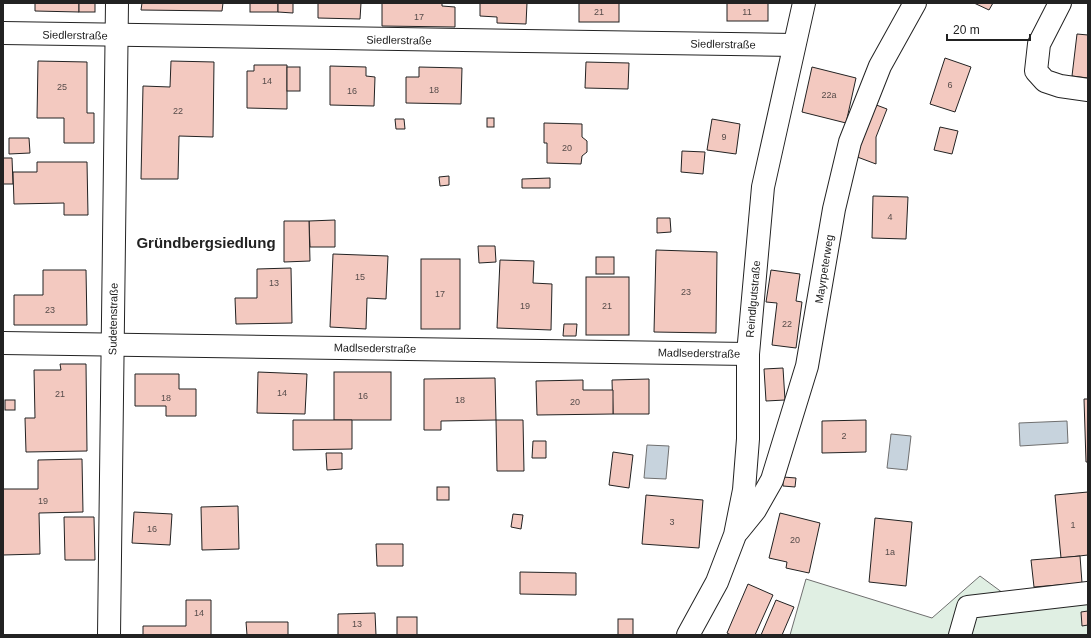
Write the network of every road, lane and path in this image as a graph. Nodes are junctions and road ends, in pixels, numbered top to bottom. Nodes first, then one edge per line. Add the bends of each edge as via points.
1 (117, 3) edge
2 (804, 3) edge
3 (915, 3) edge
4 (1060, 3) edge
5 (3, 33) edge
6 (116, 35) junction
7 (794, 45) junction
8 (1088, 90) edge
9 (3, 343) edge
10 (113, 345) junction
11 (748, 354) junction
12 (735, 535) junction
13 (1088, 593) edge
14 (109, 635) edge
15 (688, 635) edge
16 (960, 635) edge

1 - 6 street, Sudetenstraße
2 - 7 street, Reindlgutstraße
3 - 12 street, Mayrpeterweg via 880,66 850,142 834,209 807,366 772,480 755,510
4 - 8 street via 1039,44 1036,71 1045,81
5 - 6 street, Siedlerstraße
6 - 7 street, Siedlerstraße
6 - 10 street, Sudetenstraße
7 - 11 street, Reindlgutstraße via 763,187
9 - 10 street, Madlsederstraße
10 - 11 street, Madlsederstraße
10 - 14 street, Sudetenstraße
11 - 12 street, Reindlgutstraße via 748,439 744,490
12 - 15 street, Reindlgutstraße via 717,582
13 - 16 street via 968,606

